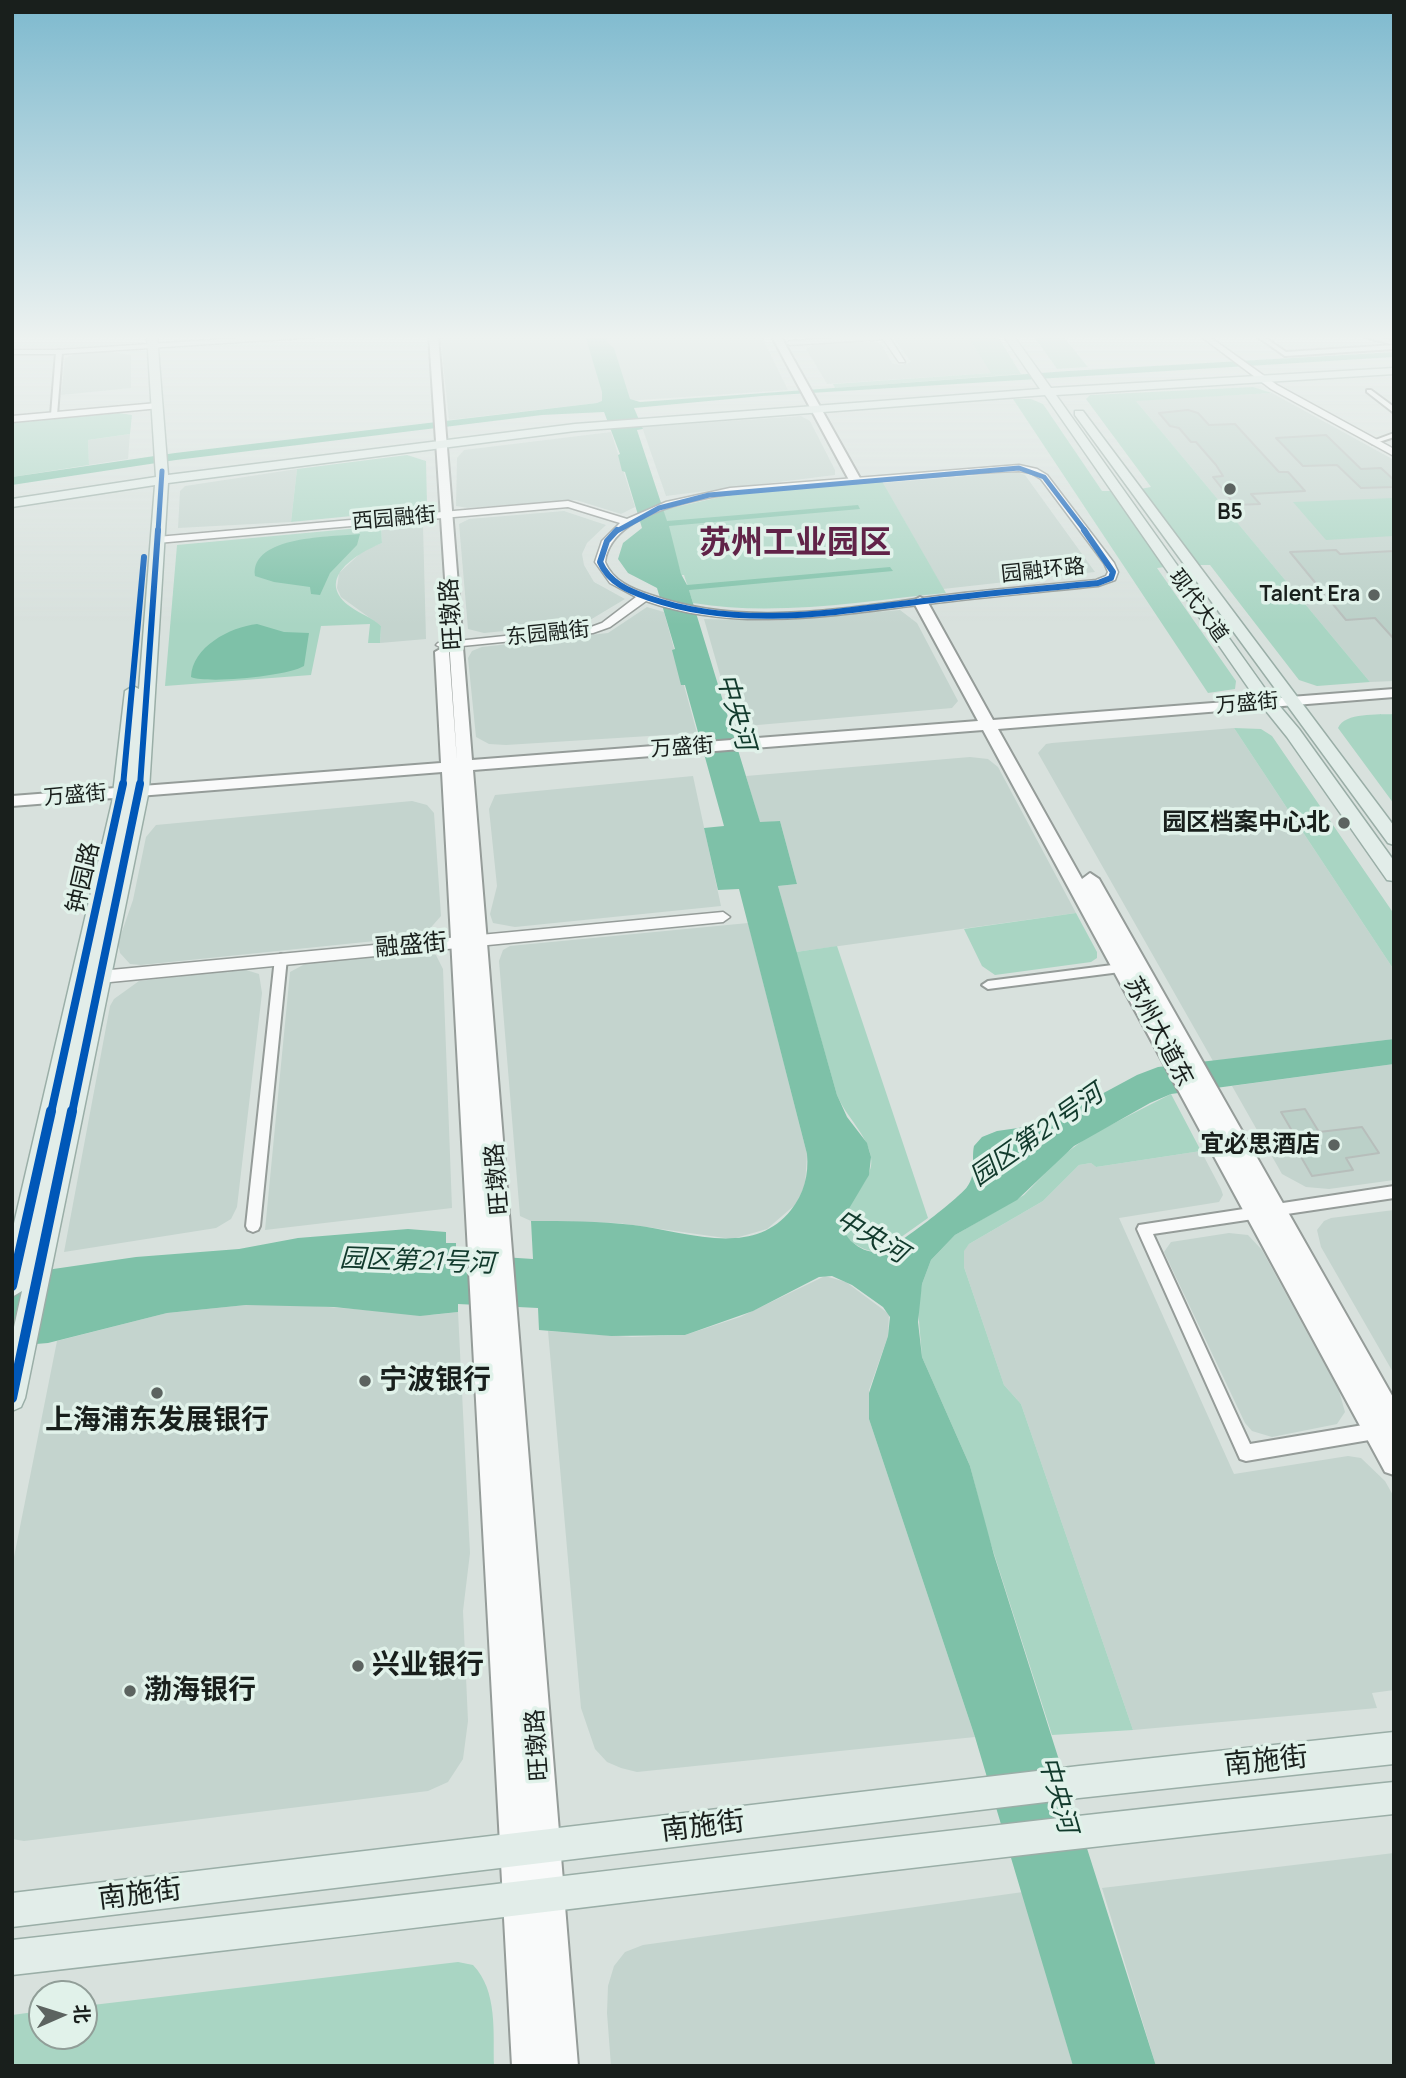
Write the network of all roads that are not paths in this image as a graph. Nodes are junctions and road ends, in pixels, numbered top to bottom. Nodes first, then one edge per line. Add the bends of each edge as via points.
1 (153, 432) edge
2 (465, 432) edge
3 (834, 432) edge
4 (1084, 432) edge
5 (1088, 432) edge
6 (1356, 432) edge
7 (434, 434) junction
8 (1394, 435) edge
9 (1373, 442) junction
10 (1394, 453) edge
11 (156, 468) junction
12 (861, 480) junction
13 (12, 495) edge
14 (12, 503) edge
15 (439, 515) junction
16 (632, 521) junction
17 (158, 540) junction
18 (648, 598) junction
19 (927, 600) junction
20 (448, 644) junction
21 (1394, 693) edge
22 (1394, 702) edge
23 (1296, 706) junction
24 (1272, 708) junction
25 (999, 728) junction
26 (456, 770) junction
27 (130, 796) junction
28 (12, 801) edge
29 (12, 810) edge
30 (1394, 839) edge
31 (1394, 875) edge
32 (723, 917) dead end
33 (478, 940) junction
34 (459, 942) junction
35 (281, 958) junction
36 (1131, 967) junction
37 (100, 977) junction
38 (988, 985) dead end
39 (1394, 1192) edge
40 (1265, 1210) junction
41 (253, 1226) dead end
42 (478, 1249) joint
43 (23, 1272) edge
44 (495, 1315) junction
45 (12, 1398) edge
46 (1388, 1427) edge
47 (1394, 1463) edge
48 (1394, 1748) edge
49 (1394, 1798) edge
50 (531, 1848) junction
51 (534, 1899) junction
52 (12, 1910) edge
53 (12, 1958) edge
54 (529, 2066) edge
55 (561, 2066) edge

1 - 11 main road, 钟园路
2 - 7 main road
3 - 12 main road
4 - 24 main road, 现代大道
5 - 23 main road, 现代大道
6 - 9 street
7 - 11 main road
7 - 15 main road, 旺墩路
8 - 9 street
9 - 10 street
11 - 13 main road
11 - 14 main road
11 - 17 main road, 钟园路
11 - 27 main road, 钟园路
12 - 16 street, 园融环路 via 739,491 667,505
12 - 19 street, 园融环路 via 1015,468 1034,471 1044,477 1113,572 1109,580 1098,583
15 - 16 street, 西园融街 via 568,504
15 - 17 street, 西园融街
15 - 20 main road, 旺墩路
16 - 18 street, 园融环路 via 605,542 600,562 611,580
17 - 27 main road, 钟园路
18 - 19 street, 园融环路 via 701,611 788,614
18 - 20 street, 东园融街 via 593,630
19 - 25 main road, 苏州大道东
20 - 26 main road, 旺墩路
21 - 23 main road, 万盛街
22 - 23 main road, 万盛街
23 - 24 main road, 万盛街
23 - 30 main road, 现代大道
24 - 25 main road, 万盛街
24 - 31 main road, 现代大道
25 - 26 main road, 万盛街
25 - 36 main road, 苏州大道东
26 - 27 main road, 万盛街
26 - 33 main road, 旺墩路
26 - 34 main road, 旺墩路
27 - 28 main road, 万盛街
27 - 29 main road, 万盛街
27 - 37 main road, 钟园路
27 - 43 main road, 钟园路
32 - 33 street, 融盛街
33 - 34 street, 融盛街
33 - 44 main road, 旺墩路 via 503,1247
34 - 35 street, 融盛街
34 - 42 main road, 旺墩路
35 - 37 street, 融盛街
35 - 41 street
36 - 38 street
36 - 40 main road, 苏州大道东
37 - 43 main road, 钟园路
39 - 40 street
40 - 46 main road, 苏州大道东
40 - 46 street via 1144,1228 1245,1453
42 - 44 main road, 旺墩路
43 - 45 main road, 钟园路 via 21,1355
44 - 50 main road, 旺墩路
46 - 47 main road, 苏州大道东
48 - 50 main road, 南施街
49 - 51 main road, 南施街 via 1091,1829
50 - 51 main road, 旺墩路
50 - 52 main road, 南施街
51 - 53 main road, 南施街
51 - 54 main road, 旺墩路
51 - 55 main road, 旺墩路

